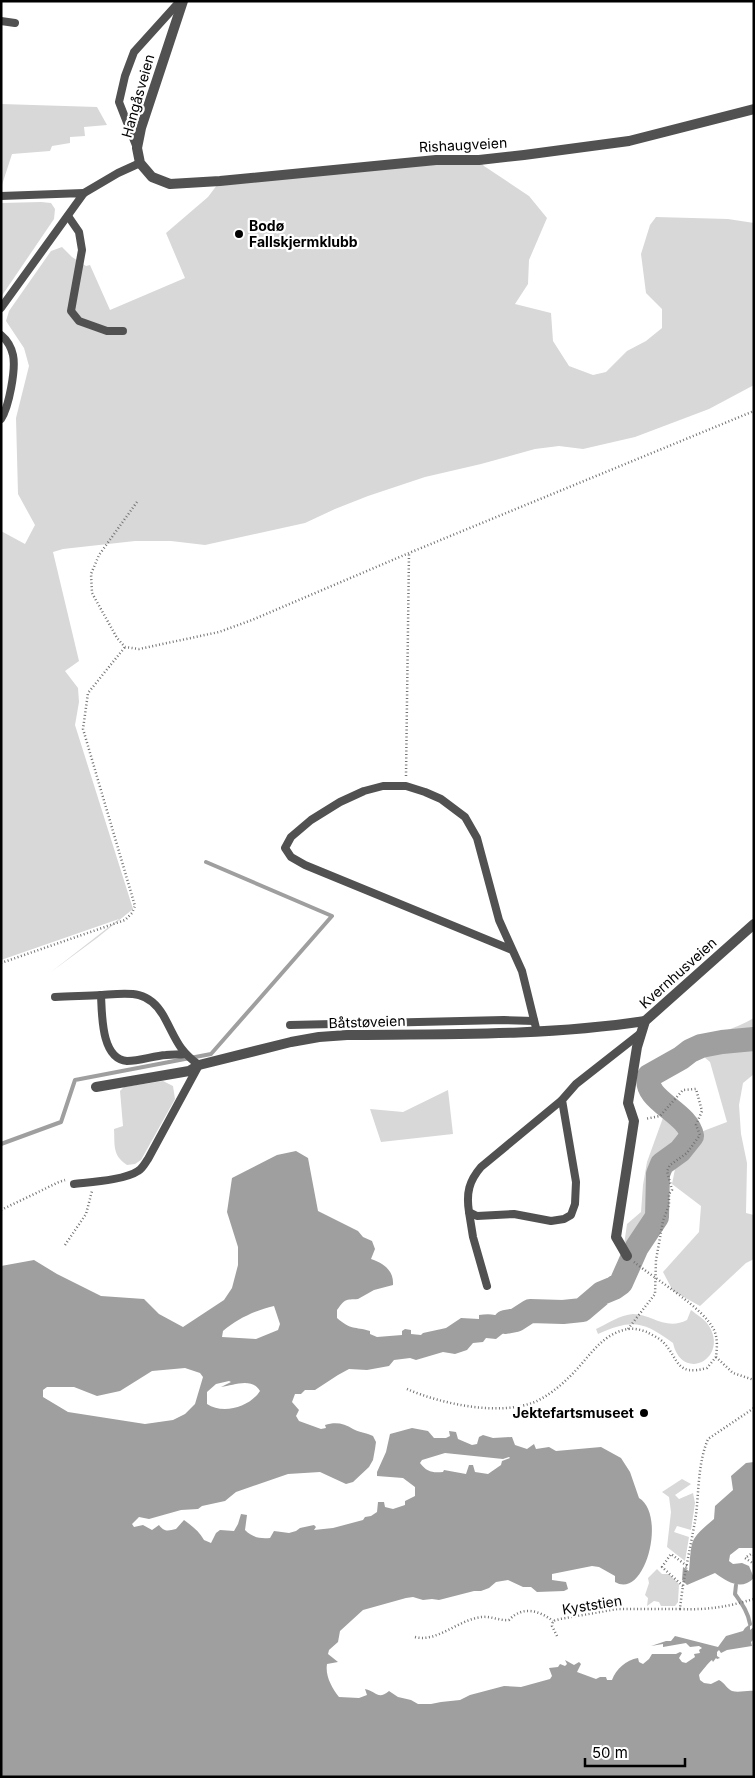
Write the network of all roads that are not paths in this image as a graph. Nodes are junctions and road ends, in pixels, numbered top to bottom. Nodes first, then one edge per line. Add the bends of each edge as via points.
1 (182, 1) edge
2 (1, 22) edge
3 (15, 23) dead end
4 (754, 109) edge
5 (137, 148) junction
6 (140, 163) junction
7 (84, 193) junction
8 (1, 196) edge
9 (68, 216) junction
10 (1, 308) edge
11 (123, 331) dead end
12 (1, 335) edge
13 (1, 419) edge
14 (754, 924) edge
15 (512, 950) junction
16 (102, 995) junction
17 (55, 997) dead end
18 (534, 1021) junction
19 (644, 1021) junction
20 (290, 1024) dead end
21 (537, 1032) junction
22 (641, 1033) junction
23 (185, 1054) junction
24 (199, 1065) junction
25 (96, 1087) dead end
26 (562, 1100) junction
27 (74, 1184) road end
28 (469, 1212) junction
29 (627, 1256) dead end
30 (487, 1286) dead end

1 - 5 street, Hangåsveien
1 - 5 lane via 134,52 125,76 119,102
2 - 3 lane
4 - 6 street, Rishaugveien via 629,141 479,160 436,160 170,184 152,177
5 - 6 street, Hangåsveien
6 - 7 lane
7 - 8 lane
7 - 9 lane
9 - 10 lane
9 - 11 lane via 79,232 82,250 71,311 79,322 107,331
12 - 13 lane via 8,341 13,356 9,400
14 - 19 street, Kvernhusveien
15 - 15 lane via 499,920 477,838 465,817 441,799 406,786 383,786 364,791 311,820 291,837 285,848 291,857 305,865
15 - 18 lane via 522,971
16 - 17 lane
16 - 23 lane via 126,992 144,996 162,1013
16 - 23 lane via 106,1036 114,1056 132,1061
18 - 20 lane
18 - 21 lane
19 - 21 street, Båtstøveien
19 - 22 street, Kvernhusveien
21 - 24 street, Båtstøveien via 319,1037
22 - 26 lane via 576,1084
22 - 29 street, Kvernhusveien via 628,1103 634,1121 616,1237
23 - 24 lane
24 - 25 street, Båtstøveien via 188,1071
24 - 27 lane via 141,1170
26 - 28 lane via 481,1167 468,1189
26 - 28 lane via 576,1182 571,1215 564,1220 551,1221 514,1214 477,1216
28 - 30 lane

